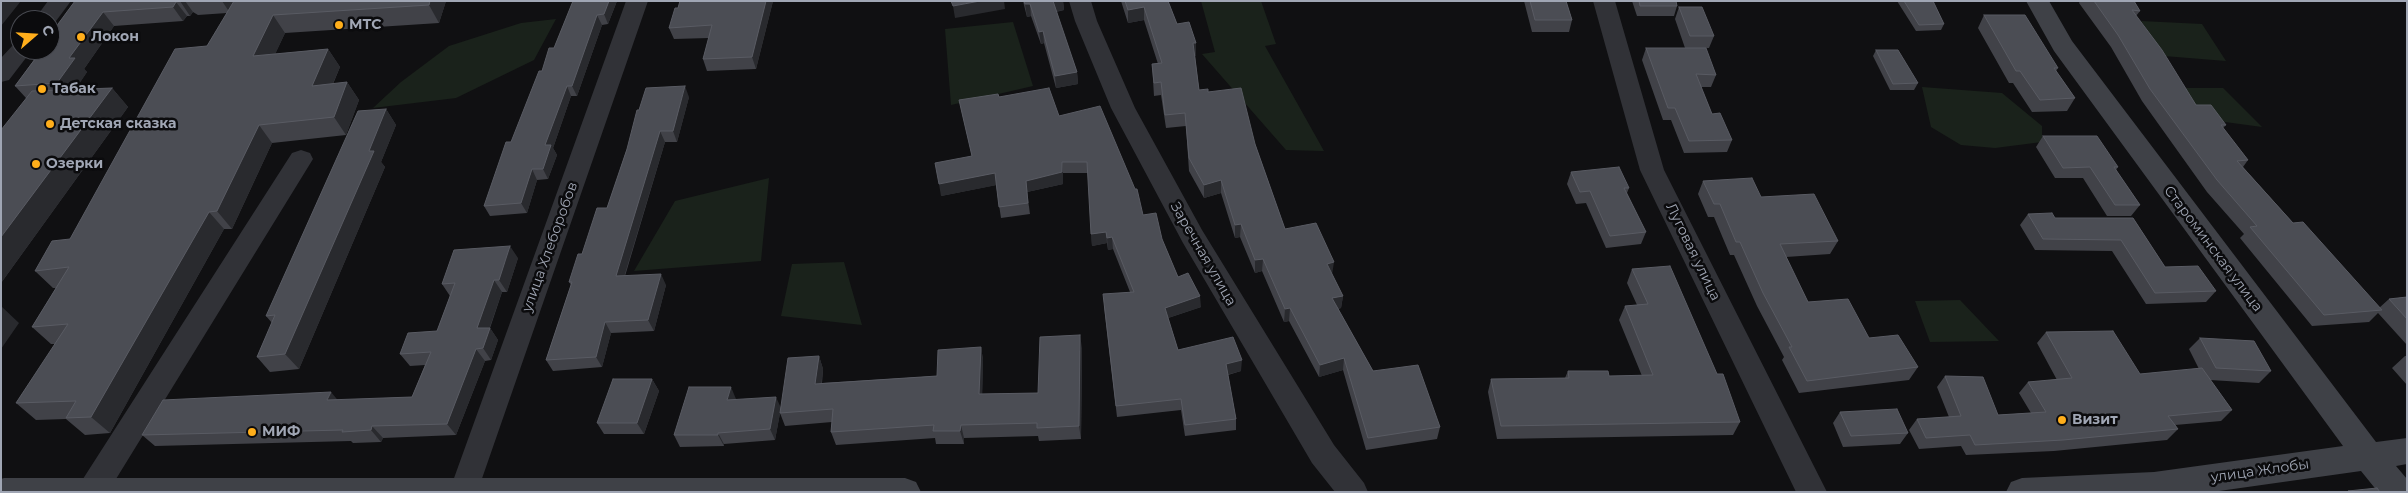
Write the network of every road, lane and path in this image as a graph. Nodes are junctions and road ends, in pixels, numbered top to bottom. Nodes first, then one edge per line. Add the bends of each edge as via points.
1 (637, 1) edge
2 (1080, 1) edge
3 (1604, 1) edge
4 (2036, 1) edge
5 (13, 60) edge
6 (1, 74) edge
7 (302, 159) dead end
8 (2407, 451) edge
9 (2368, 456) junction
10 (462, 491) edge
11 (4, 492) edge
12 (92, 492) edge
13 (905, 492) edge
14 (1353, 492) edge
15 (1812, 492) edge
16 (2022, 492) edge
17 (2398, 492) edge

1 - 10 street, улица Хлеборобов
2 - 14 street, Заречная улица via 1123,108 1192,236 1323,454
3 - 15 street, Луговая улица via 1652,170
4 - 9 street, Староминская улица via 2079,68
5 - 6 street
7 - 12 street
8 - 9 street, улица Жлобы
9 - 16 street, улица Жлобы via 2154,486
9 - 17 street, Староминская улица
10 - 12 street
10 - 13 street
11 - 12 street

